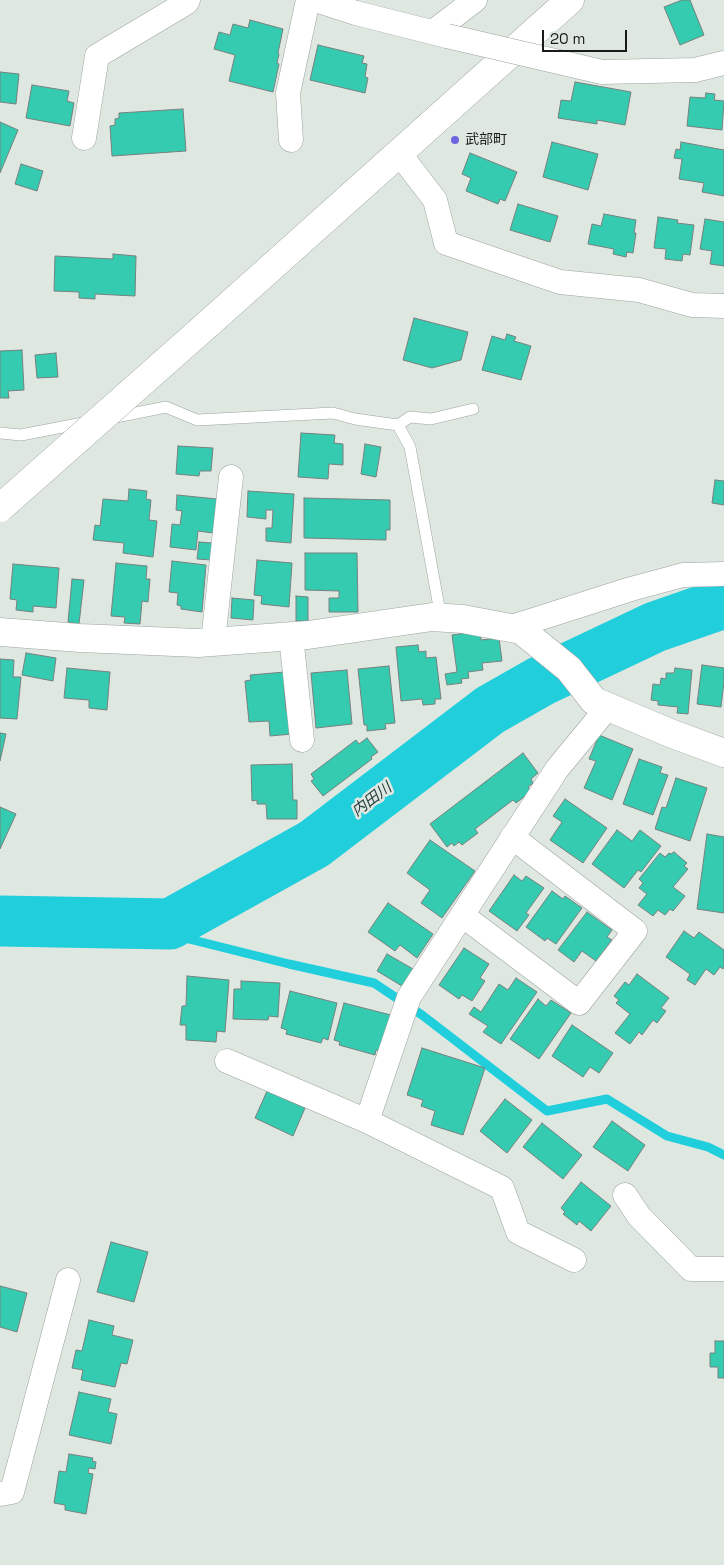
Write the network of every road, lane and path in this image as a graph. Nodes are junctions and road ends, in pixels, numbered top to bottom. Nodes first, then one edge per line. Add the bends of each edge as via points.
1 (188, 0) edge
2 (308, 0) edge
3 (316, 0) edge
4 (474, 0) edge
5 (570, 0) edge
6 (440, 34) junction
7 (724, 62) edge
8 (84, 138) dead end
9 (291, 140) dead end
10 (399, 153) junction
11 (724, 306) edge
12 (474, 409) dead end
13 (398, 425) junction
14 (0, 433) edge
15 (231, 477) dead end
16 (0, 508) edge
17 (724, 574) edge
18 (441, 618) junction
19 (515, 629) junction
20 (0, 632) edge
21 (291, 636) junction
22 (213, 641) junction
23 (601, 704) junction
24 (302, 740) dead end
25 (724, 753) edge
26 (512, 837) junction
27 (462, 915) junction
28 (228, 1061) dead end
29 (367, 1121) junction
30 (625, 1195) dead end
31 (574, 1260) dead end
32 (724, 1269) edge
33 (68, 1280) dead end
34 (0, 1494) edge

1 - 8 street via 97,56
2 - 9 street via 288,93
3 - 6 street
4 - 6 street
5 - 10 main road
6 - 7 street, bridge via 602,72 695,70
10 - 11 street via 435,200 446,243 560,282 639,290 692,305
10 - 16 main road, bridge
12 - 13 lane via 431,419 410,418
13 - 14 lane via 333,414 197,420 166,408 21,435
13 - 18 lane via 410,447
15 - 22 street
17 - 19 street via 683,575 631,589
18 - 19 main road
18 - 21 main road
19 - 23 main road via 538,642 569,669
20 - 22 main road via 198,643
21 - 22 main road
21 - 24 street
23 - 25 main road
23 - 26 street
26 - 27 street
26 - 27 street via 635,930 579,1003
27 - 29 street via 409,997
28 - 29 street
29 - 31 street via 502,1188 518,1232
30 - 32 street via 639,1216 691,1269
33 - 34 street via 12,1492

